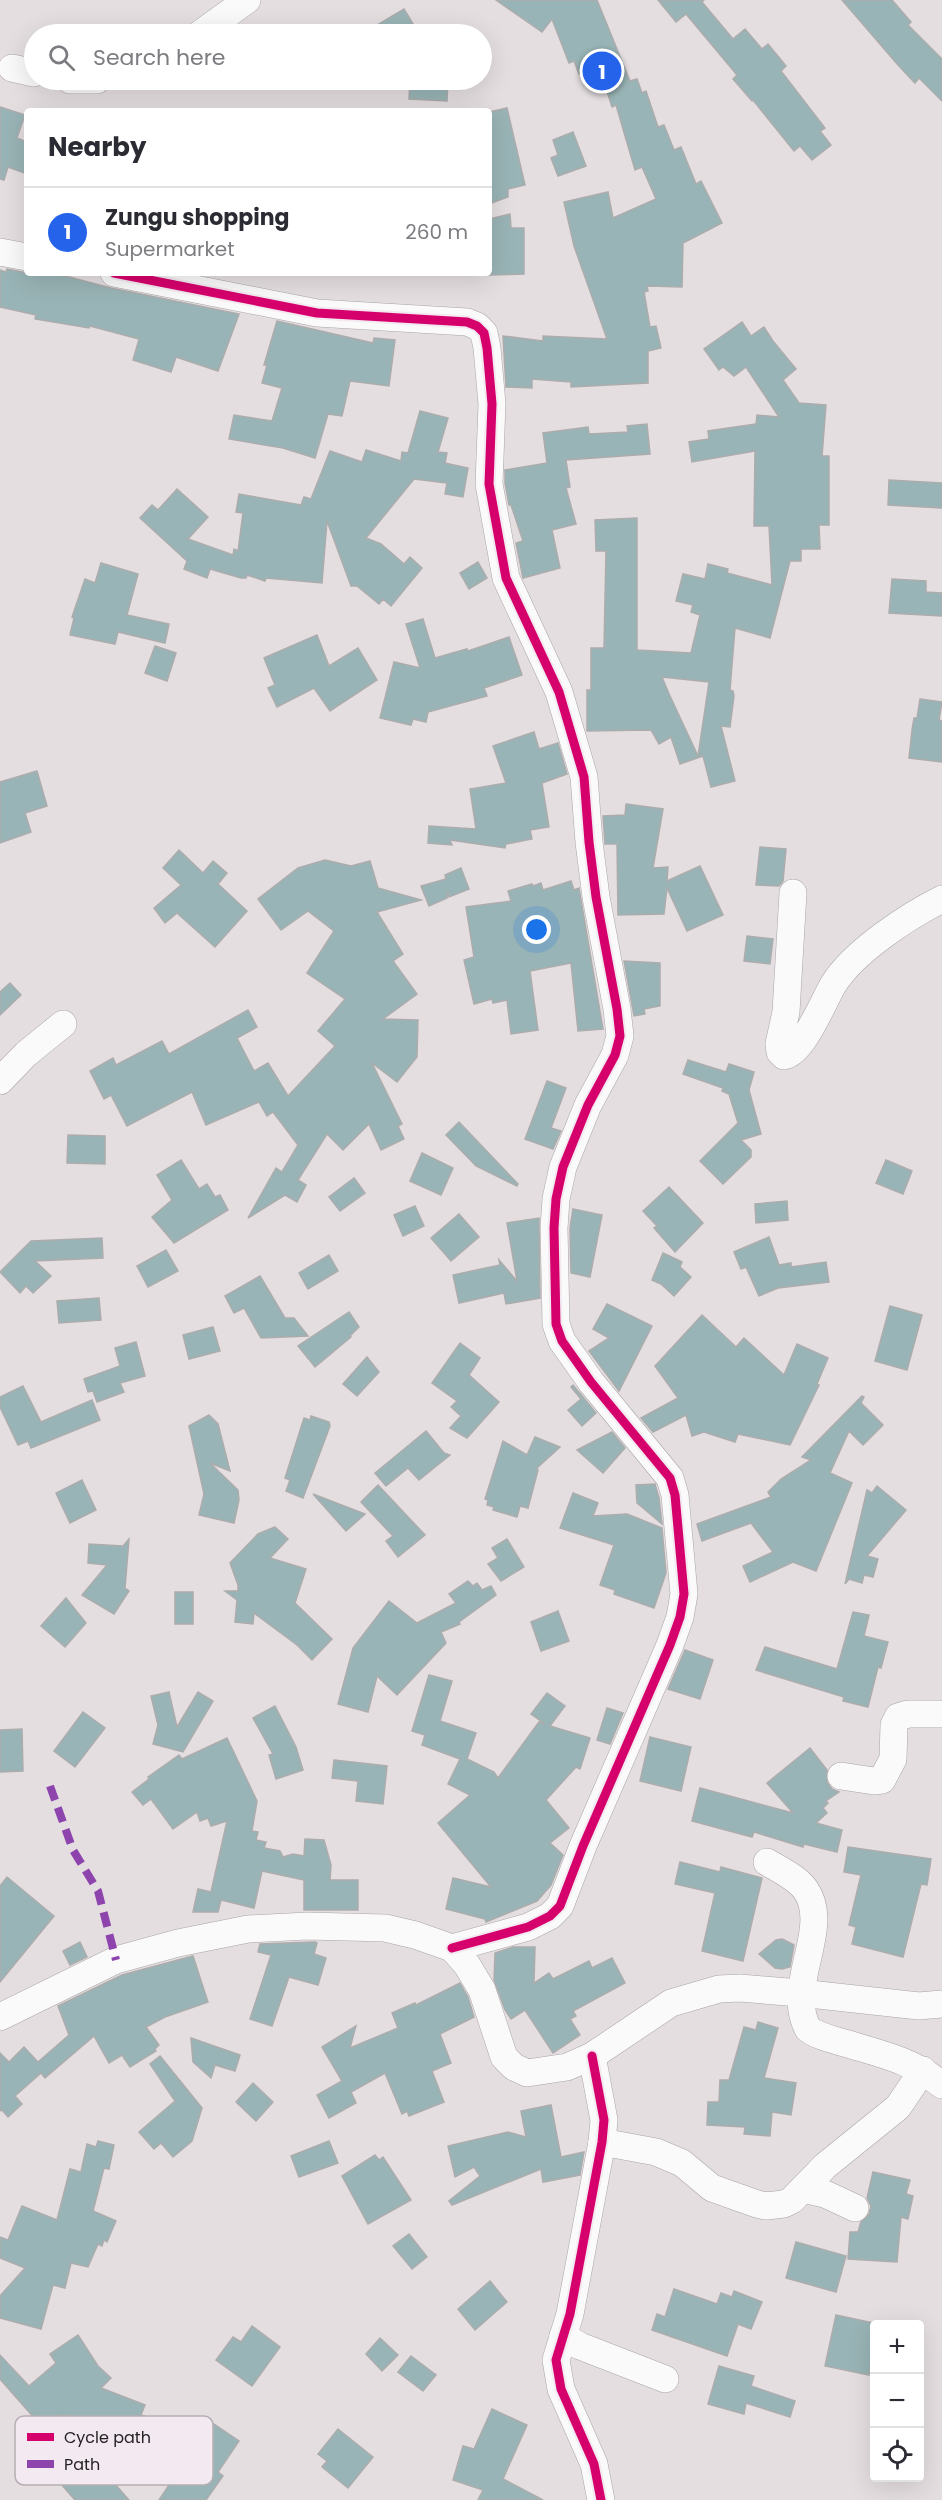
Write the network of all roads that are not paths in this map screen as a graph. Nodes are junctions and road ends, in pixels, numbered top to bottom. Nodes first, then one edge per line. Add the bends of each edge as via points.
1 (247, 0) edge
2 (214, 24) edge
3 (0, 252) edge
4 (24, 256) edge
5 (129, 276) edge
6 (793, 893) dead end
7 (942, 899) edge
8 (63, 1024) dead end
9 (0, 1081) edge
10 (942, 1714) edge
11 (841, 1776) dead end
12 (767, 1862) dead end
13 (452, 1948) junction
14 (800, 1993) junction
15 (942, 2004) edge
16 (0, 2017) edge
17 (592, 2056) junction
18 (932, 2078) edge
19 (602, 2142) junction
20 (803, 2189) junction
21 (855, 2208) dead end
22 (563, 2336) junction
23 (665, 2379) dead end
24 (601, 2500) edge

1 - 2 street
3 - 4 street
5 - 13 street via 317,313 467,322 484,333 492,404 489,483 506,578 559,692 584,777 596,897 620,1036 563,1167 556,1199 556,1324 562,1341 591,1382 670,1478 684,1594 670,1645 560,1906 528,1927
6 - 7 street via 786,1012 779,1044 784,1056 803,1042 835,982 854,960
8 - 9 street
10 - 11 street via 898,1718 894,1725 893,1759 882,1780
12 - 14 street via 806,1890 813,1911
13 - 16 street via 385,1928 248,1929 178,1942 116,1960
13 - 17 street via 482,1990 504,2057 514,2067 533,2074 567,2067
14 - 15 street via 919,2006
14 - 17 street via 740,1988 682,1998
14 - 18 street via 804,2019 811,2031 902,2060
17 - 19 street via 604,2120
18 - 20 street via 825,2166
19 - 20 street via 656,2152 682,2163 712,2188 762,2206 789,2202
19 - 22 street
20 - 21 street
22 - 23 street
22 - 24 street via 556,2360 557,2375 594,2464

